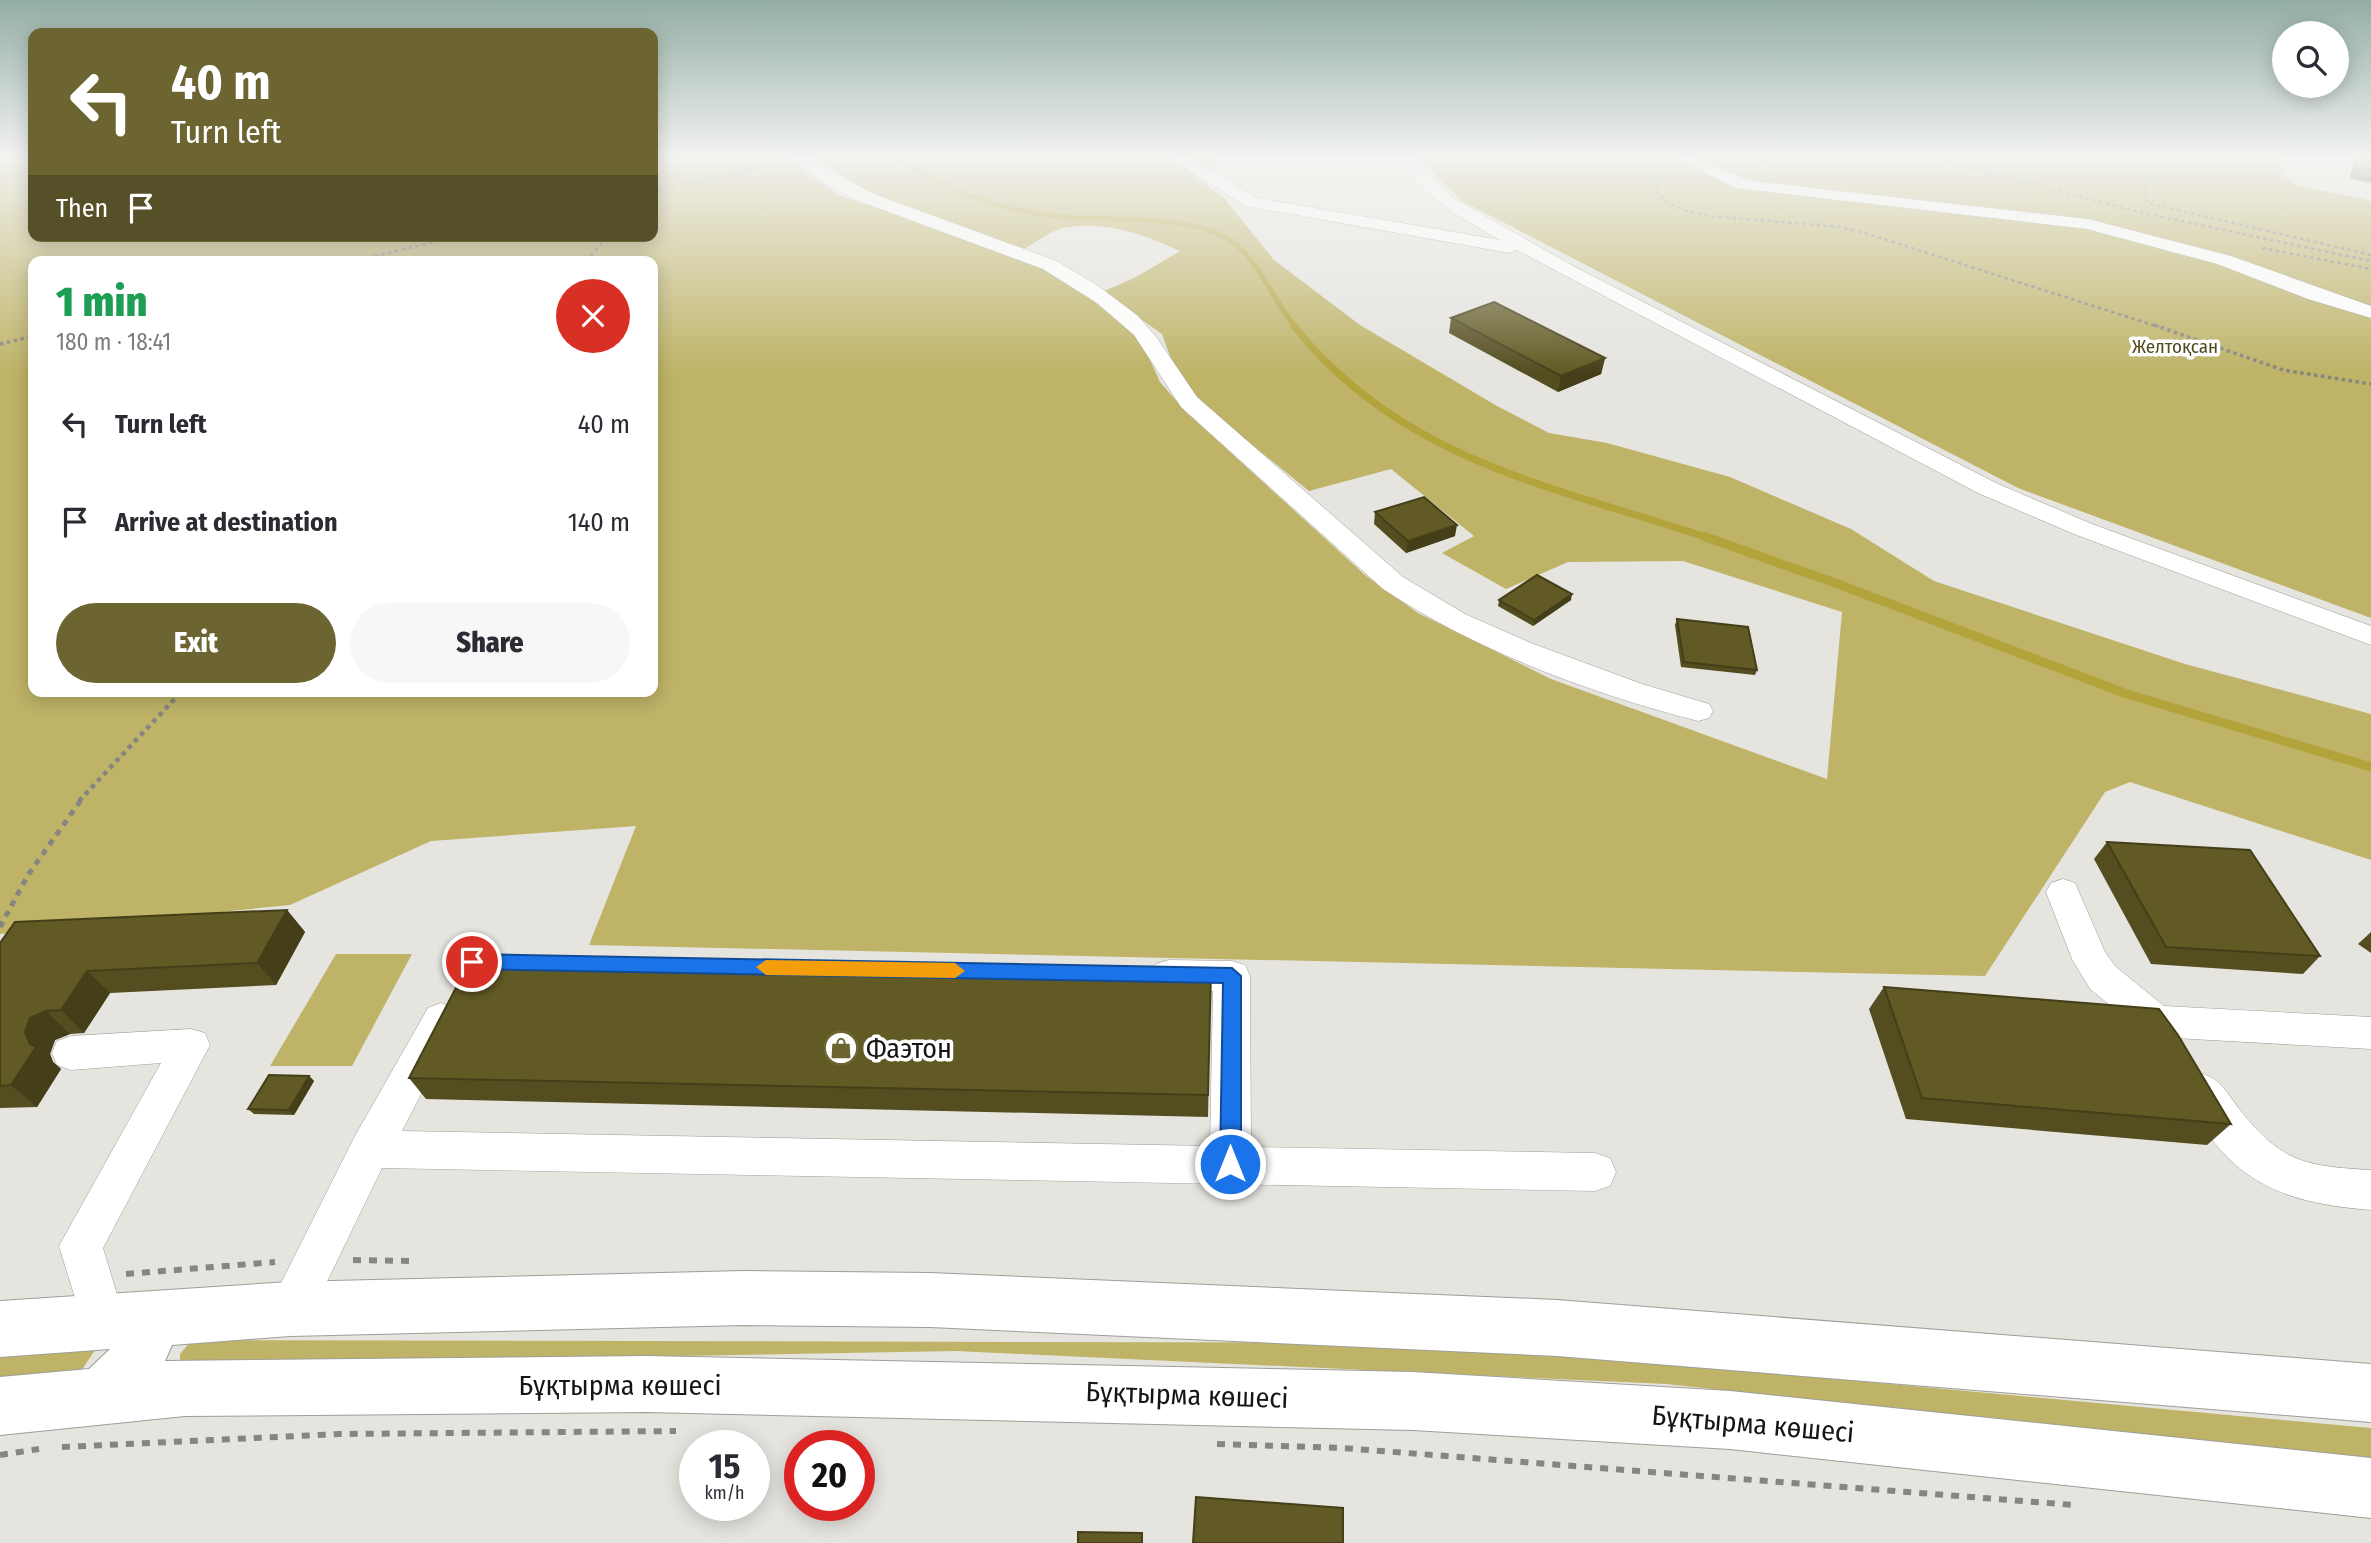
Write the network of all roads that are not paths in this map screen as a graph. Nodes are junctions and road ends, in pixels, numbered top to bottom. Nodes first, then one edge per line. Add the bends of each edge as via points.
1 (952, 229) edge
2 (1406, 229) edge
3 (1494, 229) edge
4 (2107, 229) edge
5 (1532, 251) junction
6 (2371, 312) edge
7 (2371, 636) edge
8 (1698, 711) dead end
9 (2063, 892) dead end
10 (1135, 974) edge
11 (459, 985) edge
12 (2156, 1021) junction
13 (2371, 1033) edge
14 (71, 1053) dead end
15 (369, 1149) junction
16 (1230, 1164) junction
17 (1595, 1172) dead end
18 (2371, 1190) edge
19 (290, 1310) junction
20 (125, 1319) junction
21 (0, 1329) edge
22 (2371, 1393) edge
23 (102, 1395) junction
24 (0, 1406) edge
25 (2371, 1488) edge

1 - 8 street via 1074,278 1149,339 1171,384 1189,402 1393,583 1425,605 1485,636 1652,700
2 - 5 street
3 - 5 street
4 - 6 street via 2224,260
5 - 7 street via 1987,488 2082,529
9 - 12 street via 2090,959 2103,978
10 - 16 street via 1232,976
11 - 15 street
12 - 13 street
12 - 18 street via 2239,1144 2264,1166 2318,1186
14 - 20 street via 191,1045 81,1246
15 - 16 street
15 - 19 street
16 - 17 street
19 - 20 main road
19 - 22 main road via 744,1298 957,1301 1557,1328
20 - 21 main road
20 - 23 main road via 145,1349 122,1379
23 - 24 main road, Бұқтырма көшесі
23 - 25 main road, Бұқтырма көшесі via 184,1388 647,1384 1413,1402 1730,1420

